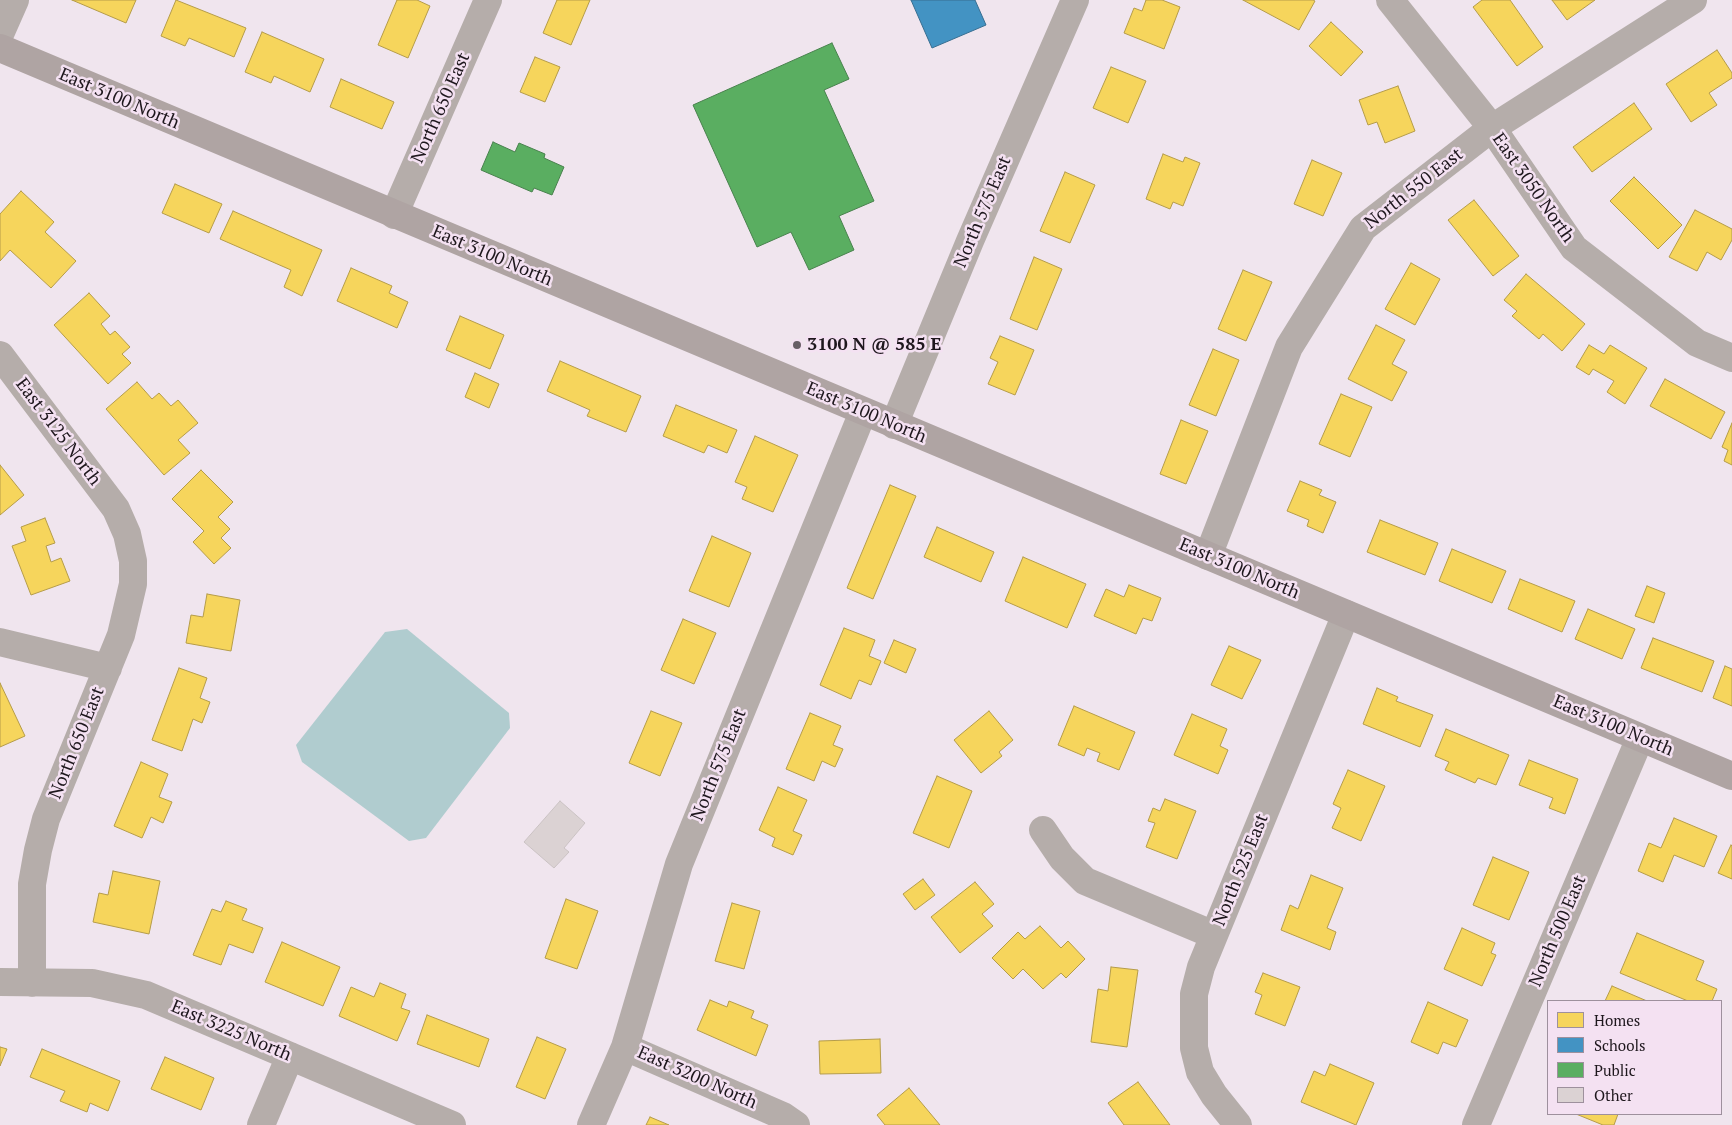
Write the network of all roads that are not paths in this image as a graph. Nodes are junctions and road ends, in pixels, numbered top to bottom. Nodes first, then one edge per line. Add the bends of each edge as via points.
1 (15, 0) edge
2 (488, 0) edge
3 (1075, 0) edge
4 (1390, 0) edge
5 (1693, 0) edge
6 (0, 34) edge
7 (0, 48) edge
8 (1492, 128) junction
9 (394, 215) junction
10 (0, 355) edge
11 (1732, 358) edge
12 (863, 412) junction
13 (894, 425) junction
14 (116, 509) joint
15 (1208, 556) junction
16 (1346, 614) junction
17 (0, 642) edge
18 (108, 668) junction
19 (1640, 738) junction
20 (1732, 776) edge
21 (1042, 830) dead end
22 (1214, 936) junction
23 (0, 982) edge
24 (32, 982) junction
25 (625, 1047) junction
26 (290, 1056) junction
27 (261, 1125) edge
28 (452, 1125) edge
29 (591, 1125) edge
30 (796, 1125) edge
31 (1238, 1125) edge
32 (1476, 1125) edge

1 - 6 street
2 - 9 street, North 650 East
3 - 13 street, North 575 East
4 - 8 street, East 3050 North
5 - 8 street, North 550 East
7 - 9 main road, East 3100 North
8 - 11 street, East 3050 North via 1574,248 1697,343
8 - 15 street, North 550 East via 1363,228 1289,347
9 - 12 main road, East 3100 North
10 - 14 street, East 3125 North
12 - 13 main road, East 3100 North
12 - 25 street, North 575 East via 679,864
13 - 15 main road, East 3100 North
14 - 18 street, North 650 East via 129,543 133,584 121,635
15 - 16 main road, East 3100 North
16 - 19 main road, East 3100 North
16 - 22 street, North 525 East
17 - 18 street
18 - 24 street, North 650 East via 46,819 38,850 32,884
19 - 20 main road, East 3100 North
19 - 32 street, North 500 East
21 - 22 street via 1062,858 1085,881
22 - 31 street, North 525 East via 1194,994 1194,1048 1200,1072
23 - 24 street, East 3225 North
24 - 26 street, East 3225 North via 92,984 146,994
25 - 29 street, North 575 East
25 - 30 street, East 3200 North via 783,1116
26 - 27 street
26 - 28 street, East 3225 North

